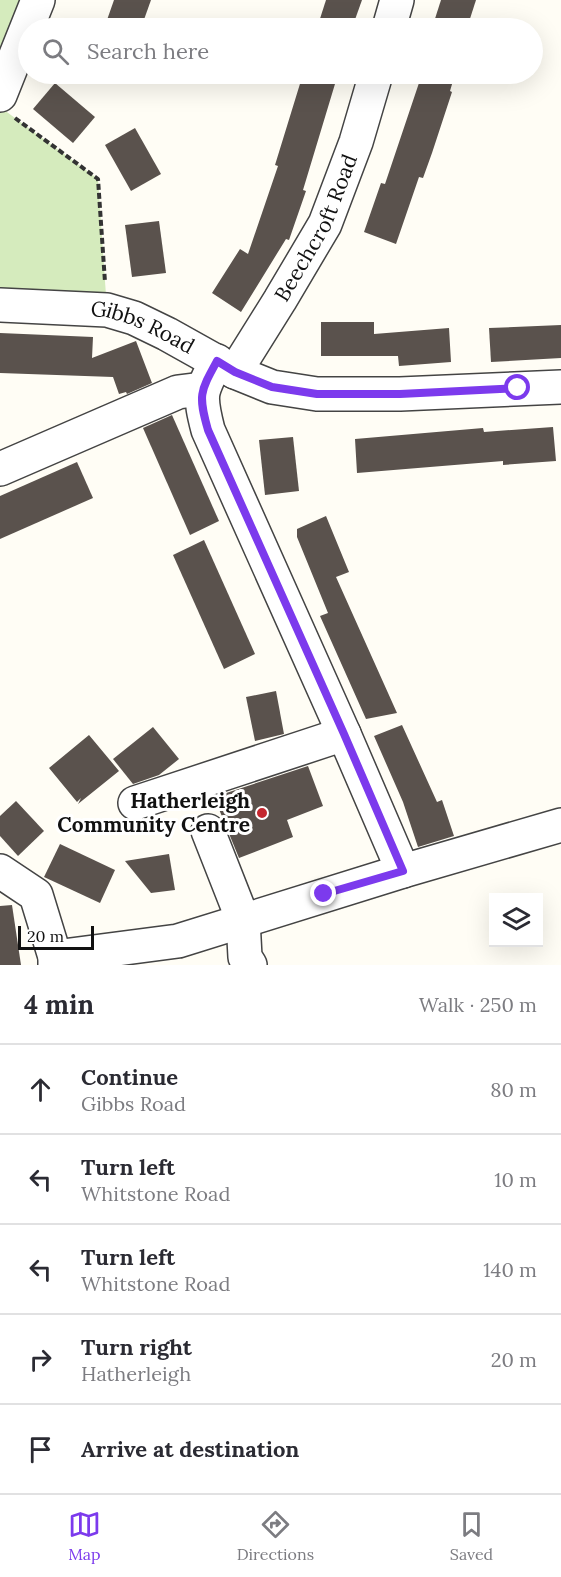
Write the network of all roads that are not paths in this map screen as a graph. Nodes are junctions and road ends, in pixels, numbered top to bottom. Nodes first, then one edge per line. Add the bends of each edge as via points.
1 (38, 0) edge
2 (397, 0) edge
3 (32, 18) edge
4 (392, 18) edge
5 (18, 61) edge
6 (373, 84) edge
7 (4, 104) edge
8 (0, 305) edge
9 (218, 374) junction
10 (561, 387) edge
11 (0, 469) edge
12 (344, 734) junction
13 (135, 803) dead end
14 (561, 825) edge
15 (208, 831) dead end
16 (0, 871) edge
17 (403, 871) junction
18 (243, 920) junction
19 (55, 961) edge
20 (250, 965) edge

1 - 3 street
2 - 4 street
5 - 7 street
6 - 9 street, Beechcroft Road via 325,224
8 - 9 street, Gibbs Road via 107,310 135,318
9 - 10 street, Gibbs Road via 317,394
9 - 11 street
9 - 12 street via 202,409 208,430
12 - 13 street
12 - 17 street
14 - 17 street
15 - 18 street
16 - 19 street via 36,895
17 - 18 street
18 - 19 street via 178,941
18 - 20 street via 245,957

